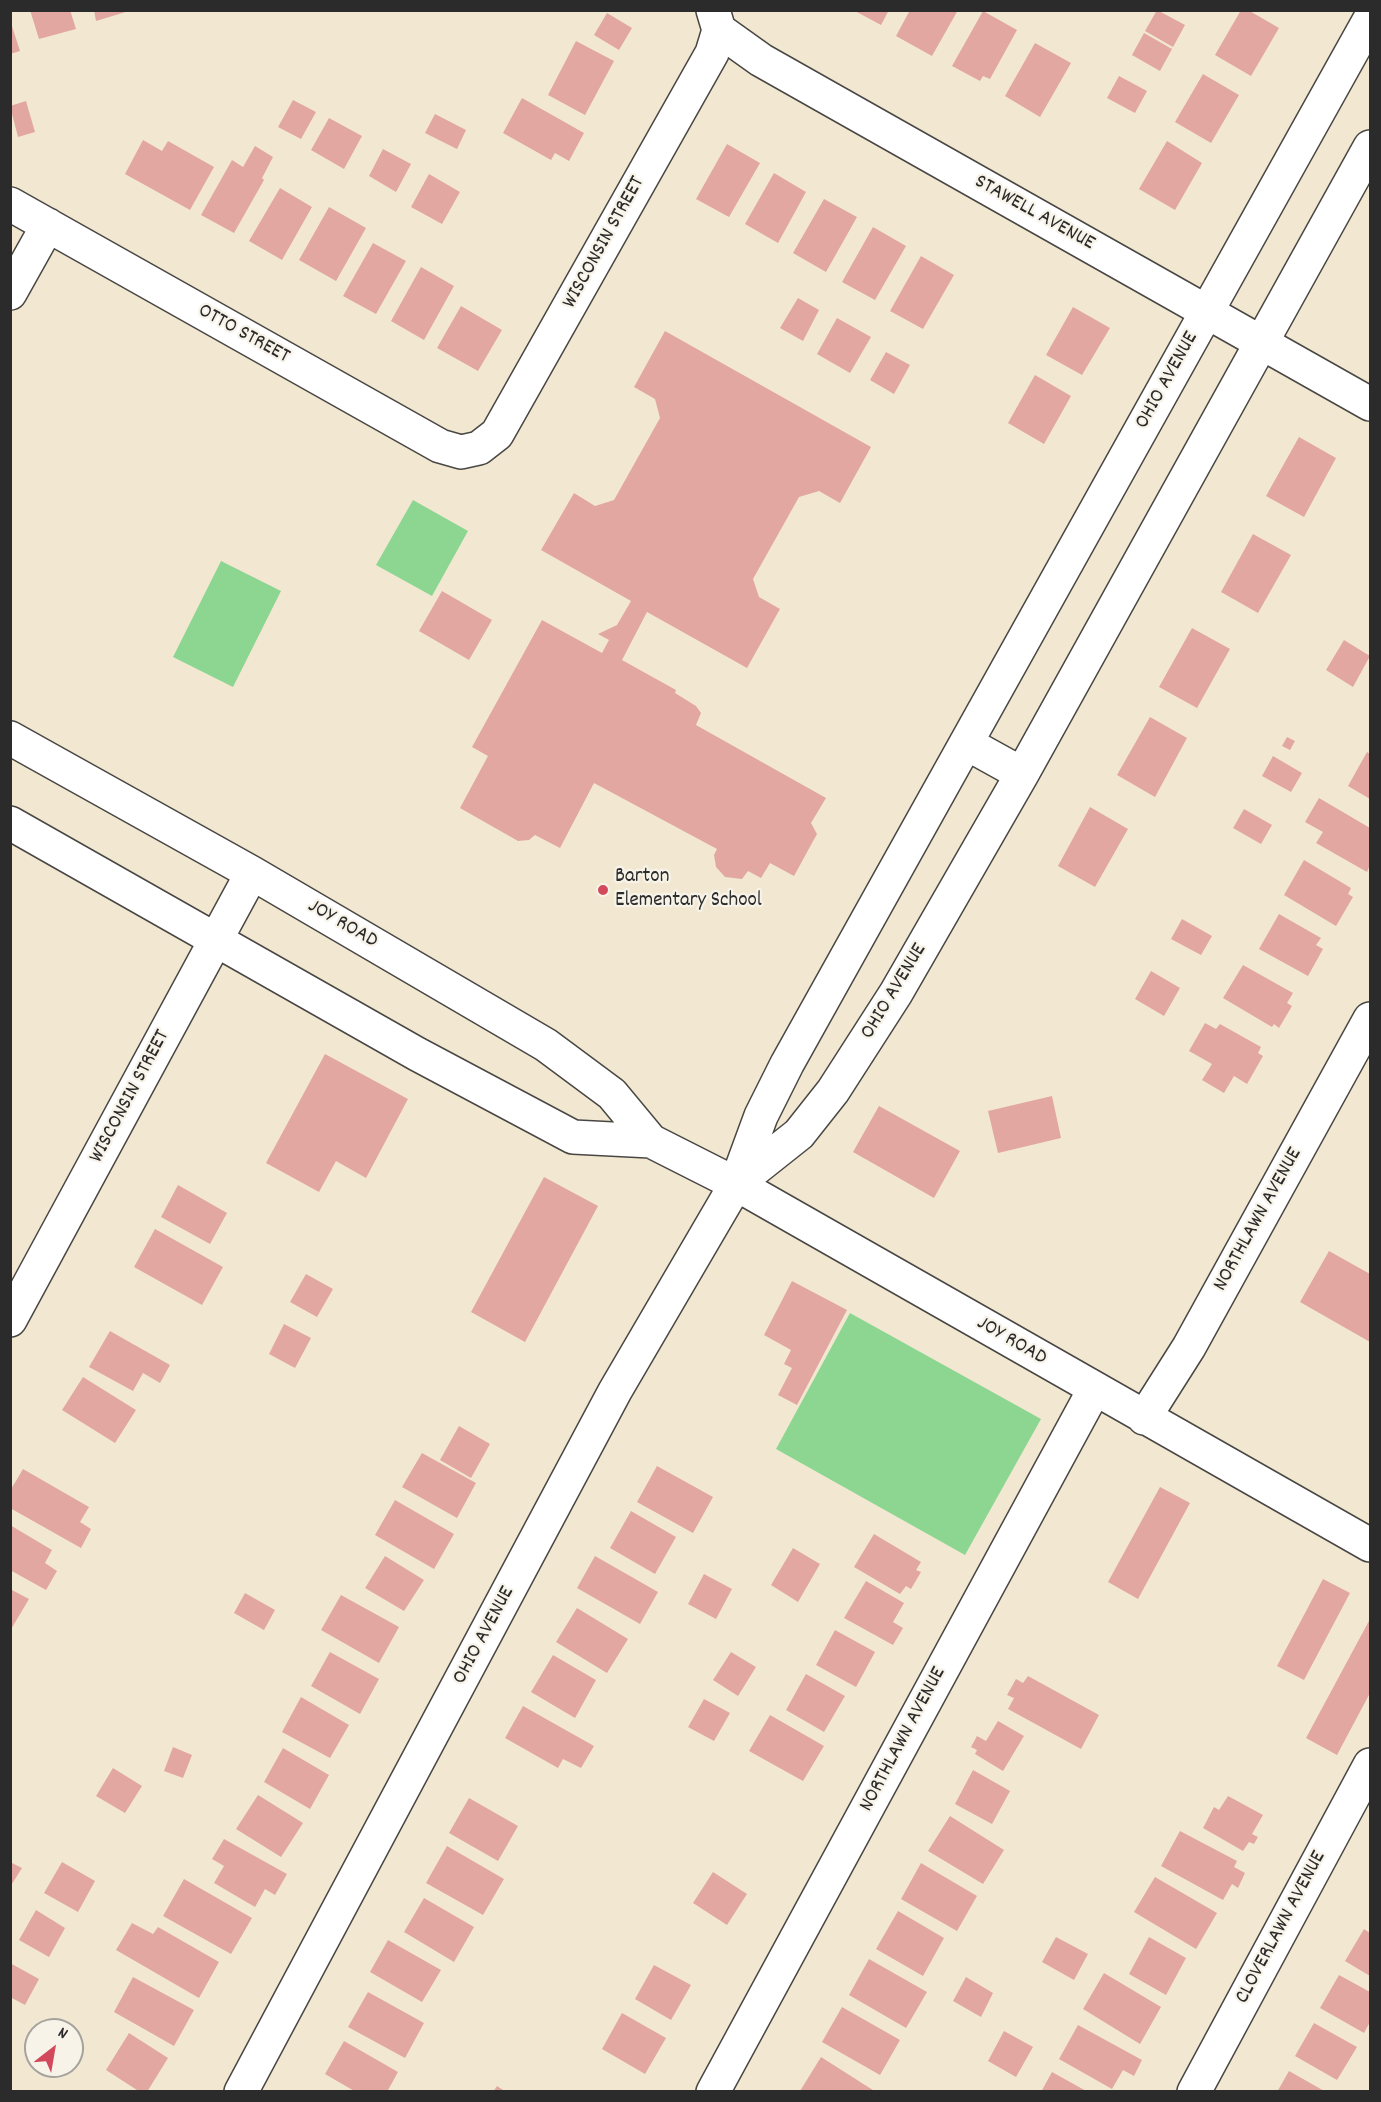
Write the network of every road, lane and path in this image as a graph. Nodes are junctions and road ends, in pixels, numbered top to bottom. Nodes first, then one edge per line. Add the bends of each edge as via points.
1 (1371, 19) edge
2 (716, 20) edge
3 (1371, 147) edge
4 (10, 204) edge
5 (48, 225) junction
6 (10, 292) edge
7 (1206, 311) junction
8 (1261, 342) junction
9 (1371, 404) edge
10 (480, 448) joint
11 (10, 738) edge
12 (966, 743) junction
13 (1022, 774) junction
14 (10, 823) edge
15 (252, 873) junction
16 (216, 939) junction
17 (1371, 1019) edge
18 (651, 1142) junction
19 (736, 1184) junction
20 (10, 1320) edge
21 (1094, 1390) junction
22 (1144, 1418) junction
23 (1371, 1545) edge
24 (1371, 1766) edge
25 (241, 2091) edge
26 (713, 2091) edge
27 (1194, 2091) edge

1 - 7 street, OHIO AVENUE
2 - 7 street, STAWELL AVENUE via 772,66
2 - 10 street, WISCONSIN STREET via 712,53 498,434
3 - 8 street, OHIO AVENUE
4 - 5 street, OTTO STREET
5 - 6 street
5 - 10 street, OTTO STREET via 440,446 460,452
7 - 8 street, STAWELL AVENUE
7 - 12 street, OHIO AVENUE
8 - 9 street, STAWELL AVENUE
8 - 13 street, OHIO AVENUE
11 - 15 street, JOY ROAD
12 - 13 street
12 - 19 street, OHIO AVENUE via 787,1064 761,1116
13 - 19 street, OHIO AVENUE via 896,993 833,1092 799,1134
14 - 16 street, JOY ROAD
15 - 16 street, WISCONSIN STREET
15 - 18 street, JOY ROAD via 546,1045 612,1094
16 - 18 street, JOY ROAD via 417,1054 573,1137
16 - 20 street, WISCONSIN STREET
17 - 22 street, NORTHLAWN AVENUE via 1189,1347
18 - 19 street, JOY ROAD
19 - 21 street, JOY ROAD
19 - 25 street, OHIO AVENUE via 615,1391
21 - 22 street, JOY ROAD
21 - 26 street, NORTHLAWN AVENUE
22 - 23 street, JOY ROAD
24 - 27 street, CLOVERLAWN AVENUE

